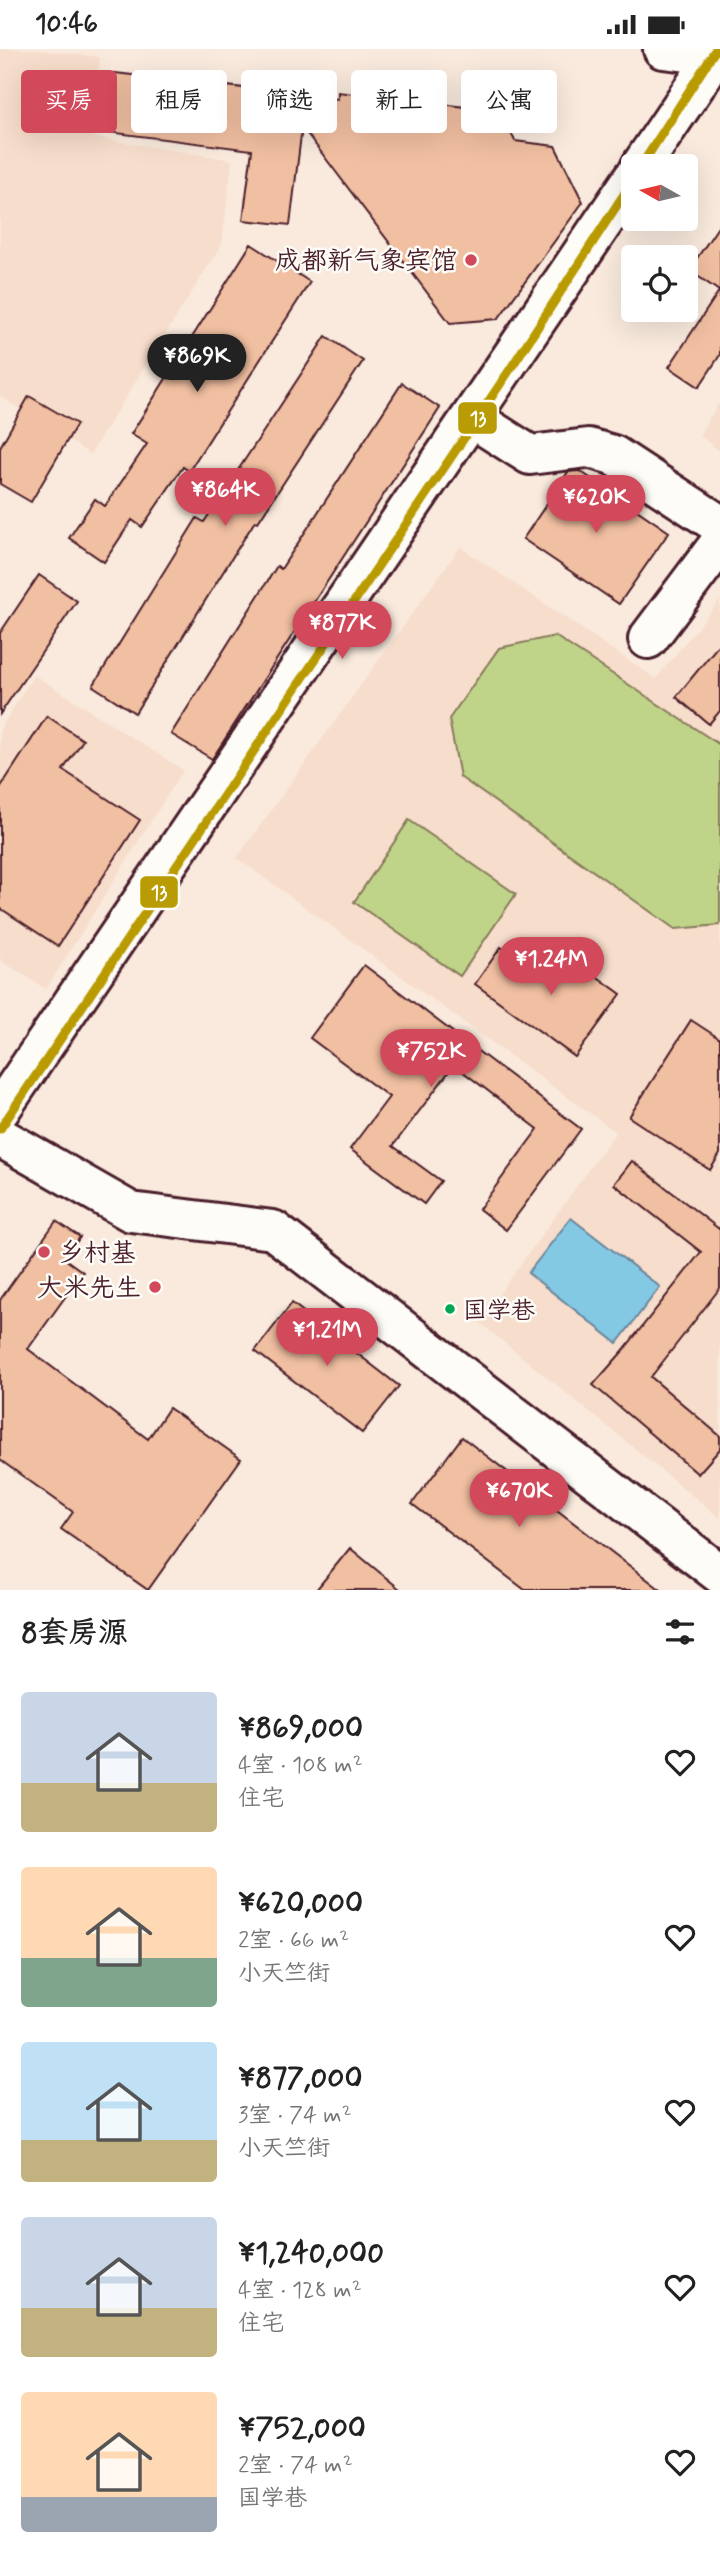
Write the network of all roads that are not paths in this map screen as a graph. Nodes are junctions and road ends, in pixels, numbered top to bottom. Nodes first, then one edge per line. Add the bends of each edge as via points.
1 (663, 49) edge
2 (718, 53) edge
3 (649, 154) edge
4 (621, 196) edge
5 (472, 418) junction
6 (720, 525) edge
7 (720, 543) edge
8 (648, 639) dead end
9 (0, 1110) edge
10 (0, 1137) edge
11 (720, 1574) edge

1 - 2 street
2 - 3 street
4 - 5 street
5 - 6 street via 530,455 588,447 613,455
5 - 9 street
7 - 8 street
10 - 11 street via 131,1212 273,1230

